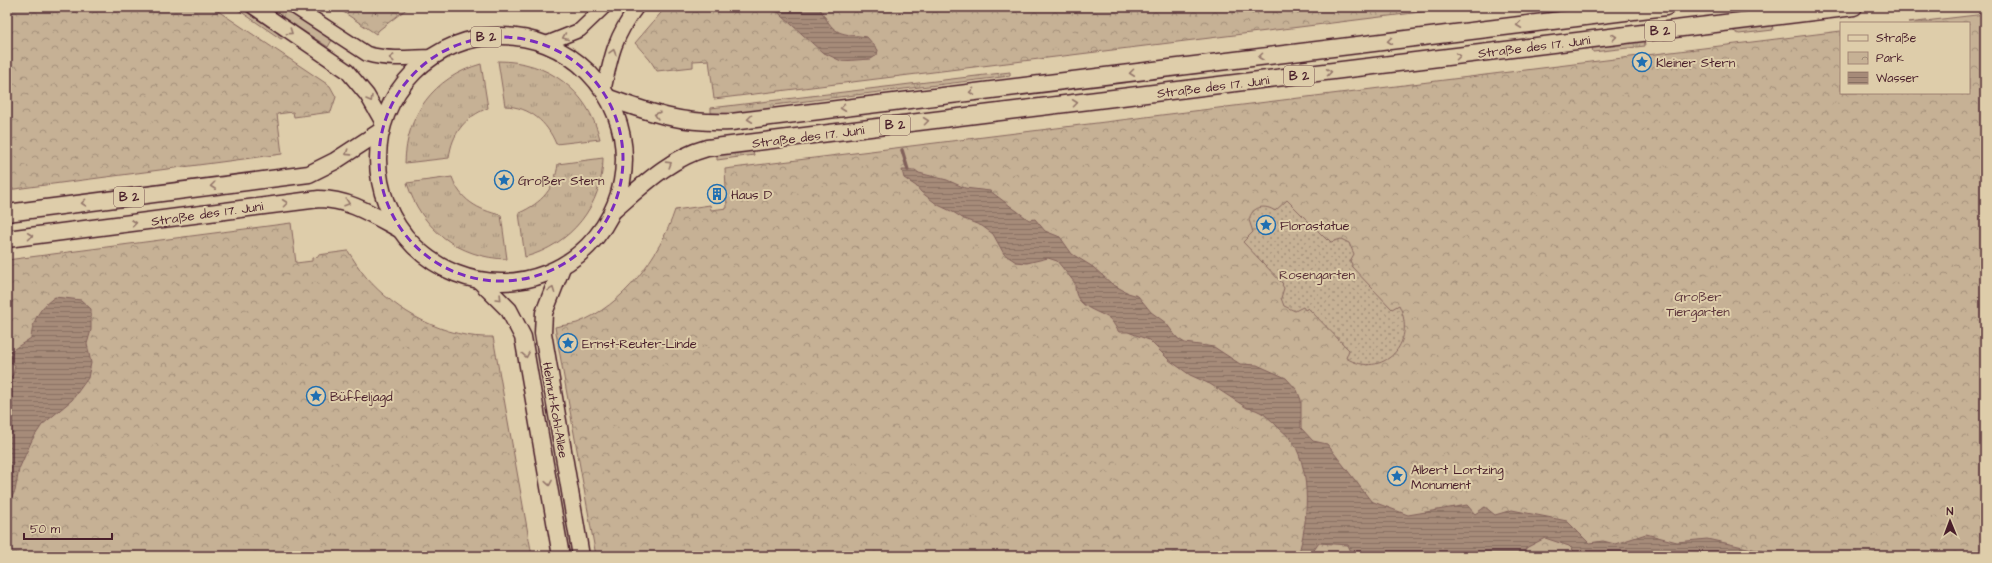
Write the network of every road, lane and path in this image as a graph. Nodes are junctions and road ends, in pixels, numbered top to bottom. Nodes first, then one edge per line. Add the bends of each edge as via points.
1 (254, 7) edge
2 (295, 7) edge
3 (604, 7) edge
4 (637, 7) edge
5 (1666, 7) edge
6 (1854, 7) edge
7 (545, 44) junction
8 (431, 57) junction
9 (606, 94) junction
10 (382, 127) junction
11 (614, 210) junction
12 (7, 213) edge
13 (400, 230) junction
14 (7, 239) edge
15 (562, 267) junction
16 (480, 281) junction
17 (561, 556) edge
18 (581, 556) edge

1 -> 10 main road via 347,71 367,95
8 -> 2 main road via 395,58 367,54
3 -> 7 street via 580,30
9 -> 4 street via 616,40
5 -> 9 main road, Straße des 17. Juni / B 2 via 731,122 704,123 672,119
11 -> 6 main road, Straße des 17. Juni / B 2 via 663,168 707,148
7 - 8 main road, B 2 via 514,37 483,37 453,46
7 - 9 main road, B 2 via 574,60
8 - 10 main road, B 2 via 398,92
9 - 11 main road via 620,124 625,153 623,182
10 -> 12 main road, Straße des 17. Juni / B 2 via 336,161 309,174
10 - 13 main road via 378,162 382,193
11 - 15 main road, B 2 via 593,243
14 -> 13 main road, Straße des 17. Juni / B 2 via 319,199 346,202
13 - 16 main road, B 2 via 435,264
15 - 16 main road, B 2 via 534,279 514,282
18 -> 15 main road, Helmut-Kohl-Allee via 543,333 544,314
16 -> 17 main road, Helmut-Kohl-Allee via 509,310 523,337

